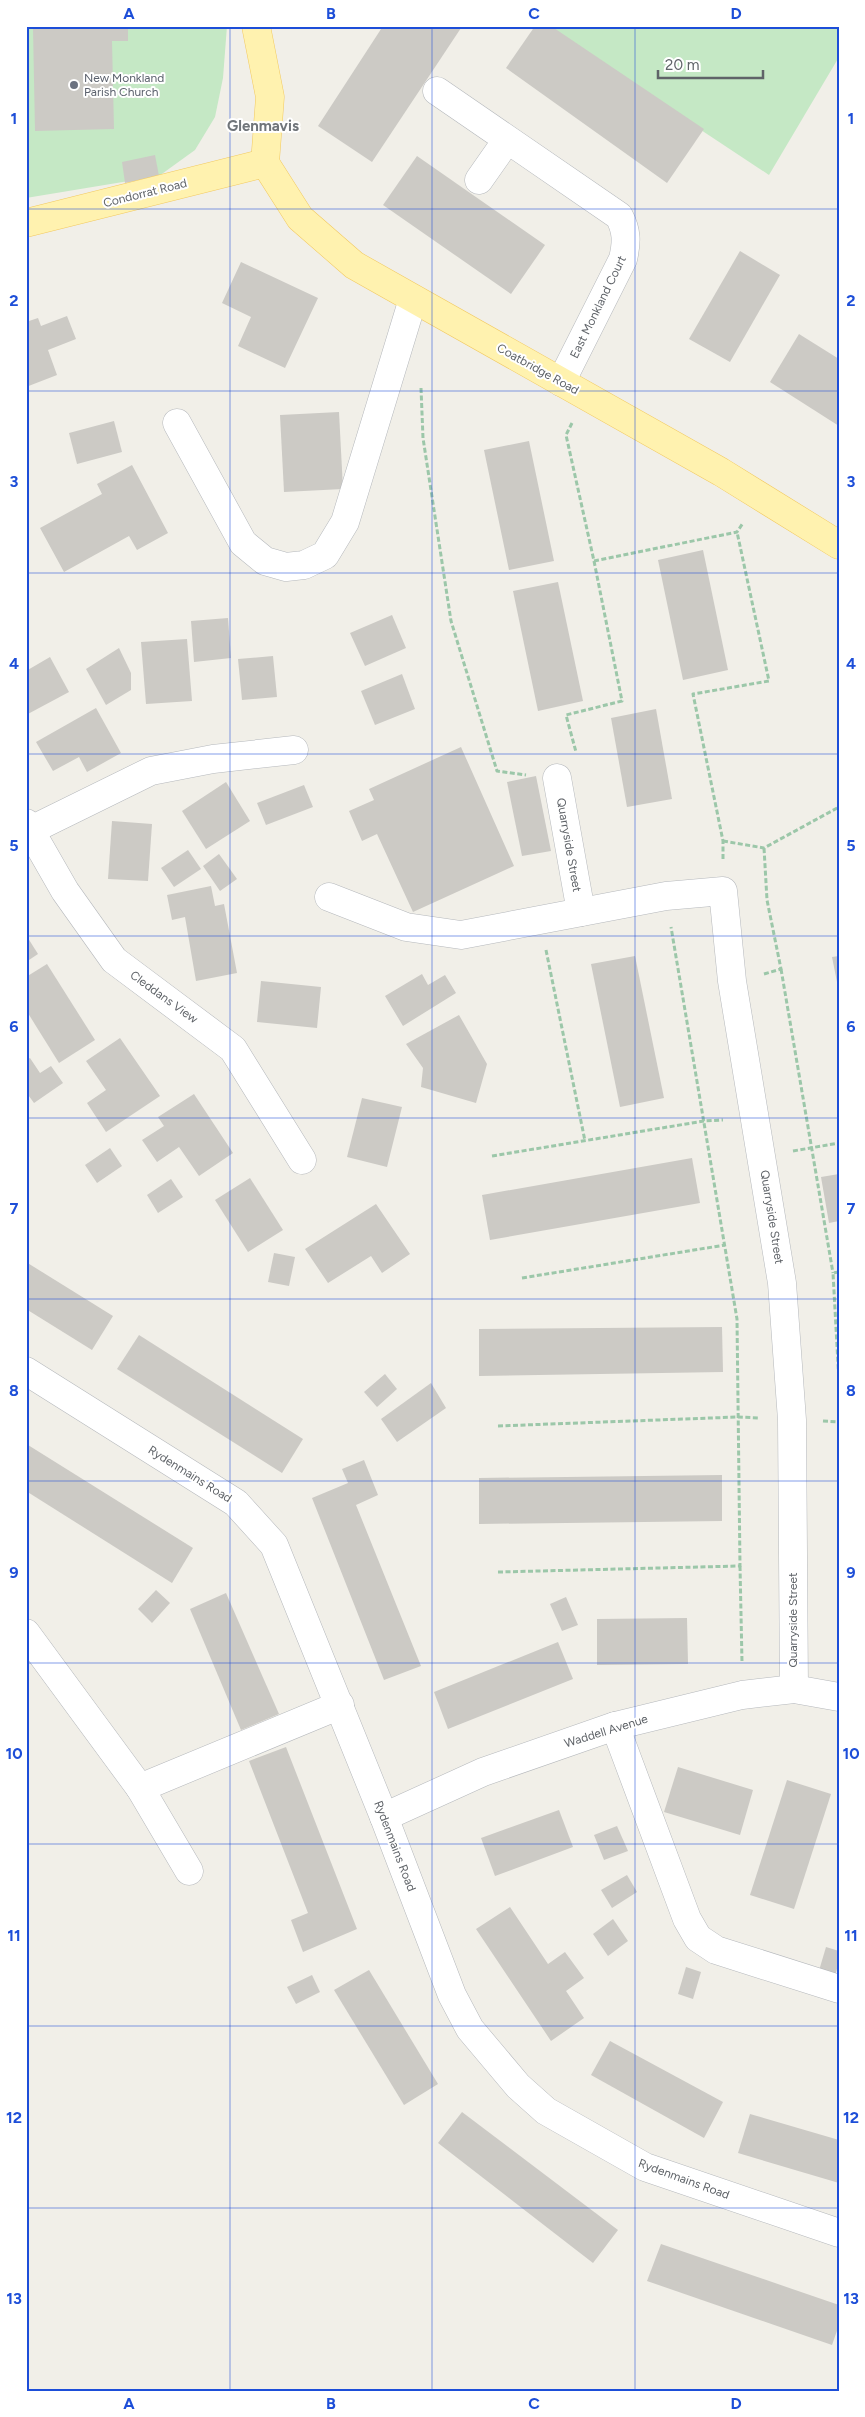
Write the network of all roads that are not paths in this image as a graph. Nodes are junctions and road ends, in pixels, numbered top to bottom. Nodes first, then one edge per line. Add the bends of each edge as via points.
1 (256, 26) edge
2 (437, 91) dead end
3 (507, 140) junction
4 (265, 164) junction
5 (480, 180) dead end
6 (26, 223) edge
7 (413, 299) junction
8 (561, 382) junction
9 (177, 423) dead end
10 (839, 545) edge
11 (294, 750) dead end
12 (557, 778) road end
13 (28, 827) edge
14 (329, 897) dead end
15 (581, 912) junction
16 (302, 1160) dead end
17 (26, 1371) edge
18 (26, 1634) edge
19 (794, 1689) junction
20 (839, 1697) edge
21 (340, 1705) junction
22 (615, 1726) junction
23 (140, 1788) junction
24 (384, 1816) junction
25 (189, 1871) dead end
26 (839, 1989) edge
27 (839, 2233) edge

1 - 4 main road via 270,97
2 - 3 street, East Monkland Court
3 - 5 street
3 - 8 street, East Monkland Court via 619,216 625,227 624,258
4 - 6 main road, Condorrat Road
4 - 7 main road, Coatbridge Road via 300,218 354,265
7 - 8 main road, Coatbridge Road
7 - 9 street via 346,522 325,555 304,565 286,567 265,561 244,543
8 - 10 main road, Coatbridge Road via 721,472
11 - 13 street, Cleddans View via 213,759 151,771
12 - 15 street, Quarryside Street
13 - 16 street, Cleddans View via 65,891 114,960 232,1049
14 - 15 street via 406,927 462,935
15 - 19 street, Quarryside Street via 666,896 723,891 732,981 782,1283 792,1420
17 - 21 street, Rydenmains Road via 236,1503 254,1521 274,1545
18 - 23 street
19 - 20 street, Waddell Avenue
19 - 22 street, Waddell Avenue via 742,1695
21 - 23 street
21 - 24 street, Rydenmains Road
22 - 24 street, Waddell Avenue via 482,1772
22 - 26 street via 687,1919 698,1938 716,1950
23 - 25 street
24 - 27 street, Rydenmains Road via 452,1995 470,2029 518,2086 546,2111 645,2167

